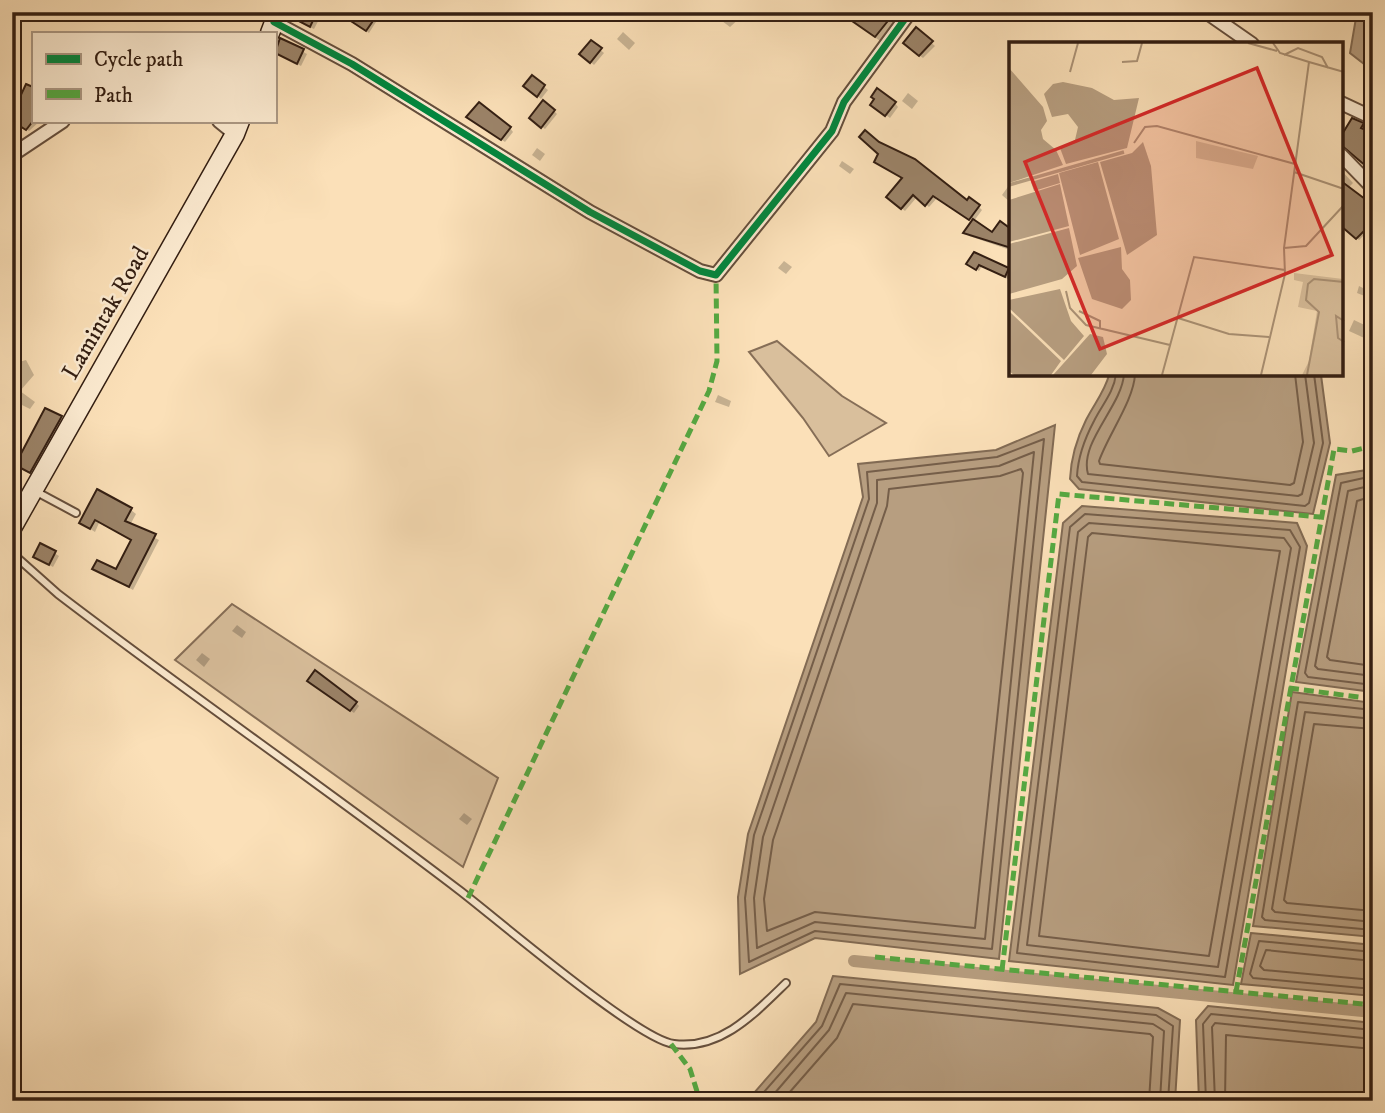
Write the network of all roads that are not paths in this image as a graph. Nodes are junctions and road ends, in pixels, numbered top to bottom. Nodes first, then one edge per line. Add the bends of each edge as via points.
1 (910, 12) edge
2 (1206, 12) edge
3 (274, 23) edge
4 (1249, 42) edge
5 (1343, 109) edge
6 (1373, 118) edge
7 (62, 122) edge
8 (237, 128) edge
9 (12, 155) edge
10 (1343, 157) edge
11 (1373, 188) edge
12 (24, 498) edge
13 (76, 513) dead end
14 (12, 528) edge
15 (12, 553) edge
16 (786, 983) dead end

1 - 3 street via 844,102 832,131 716,275 700,271 590,212 352,64
2 - 4 street
5 - 6 street
7 - 9 street
8 - 12 main road, Lamintak Road
10 - 11 street
12 - 13 lane
12 - 14 main road, Lamintak Road
15 - 16 lane via 142,659 457,888 633,1024 671,1044 699,1045 744,1024

